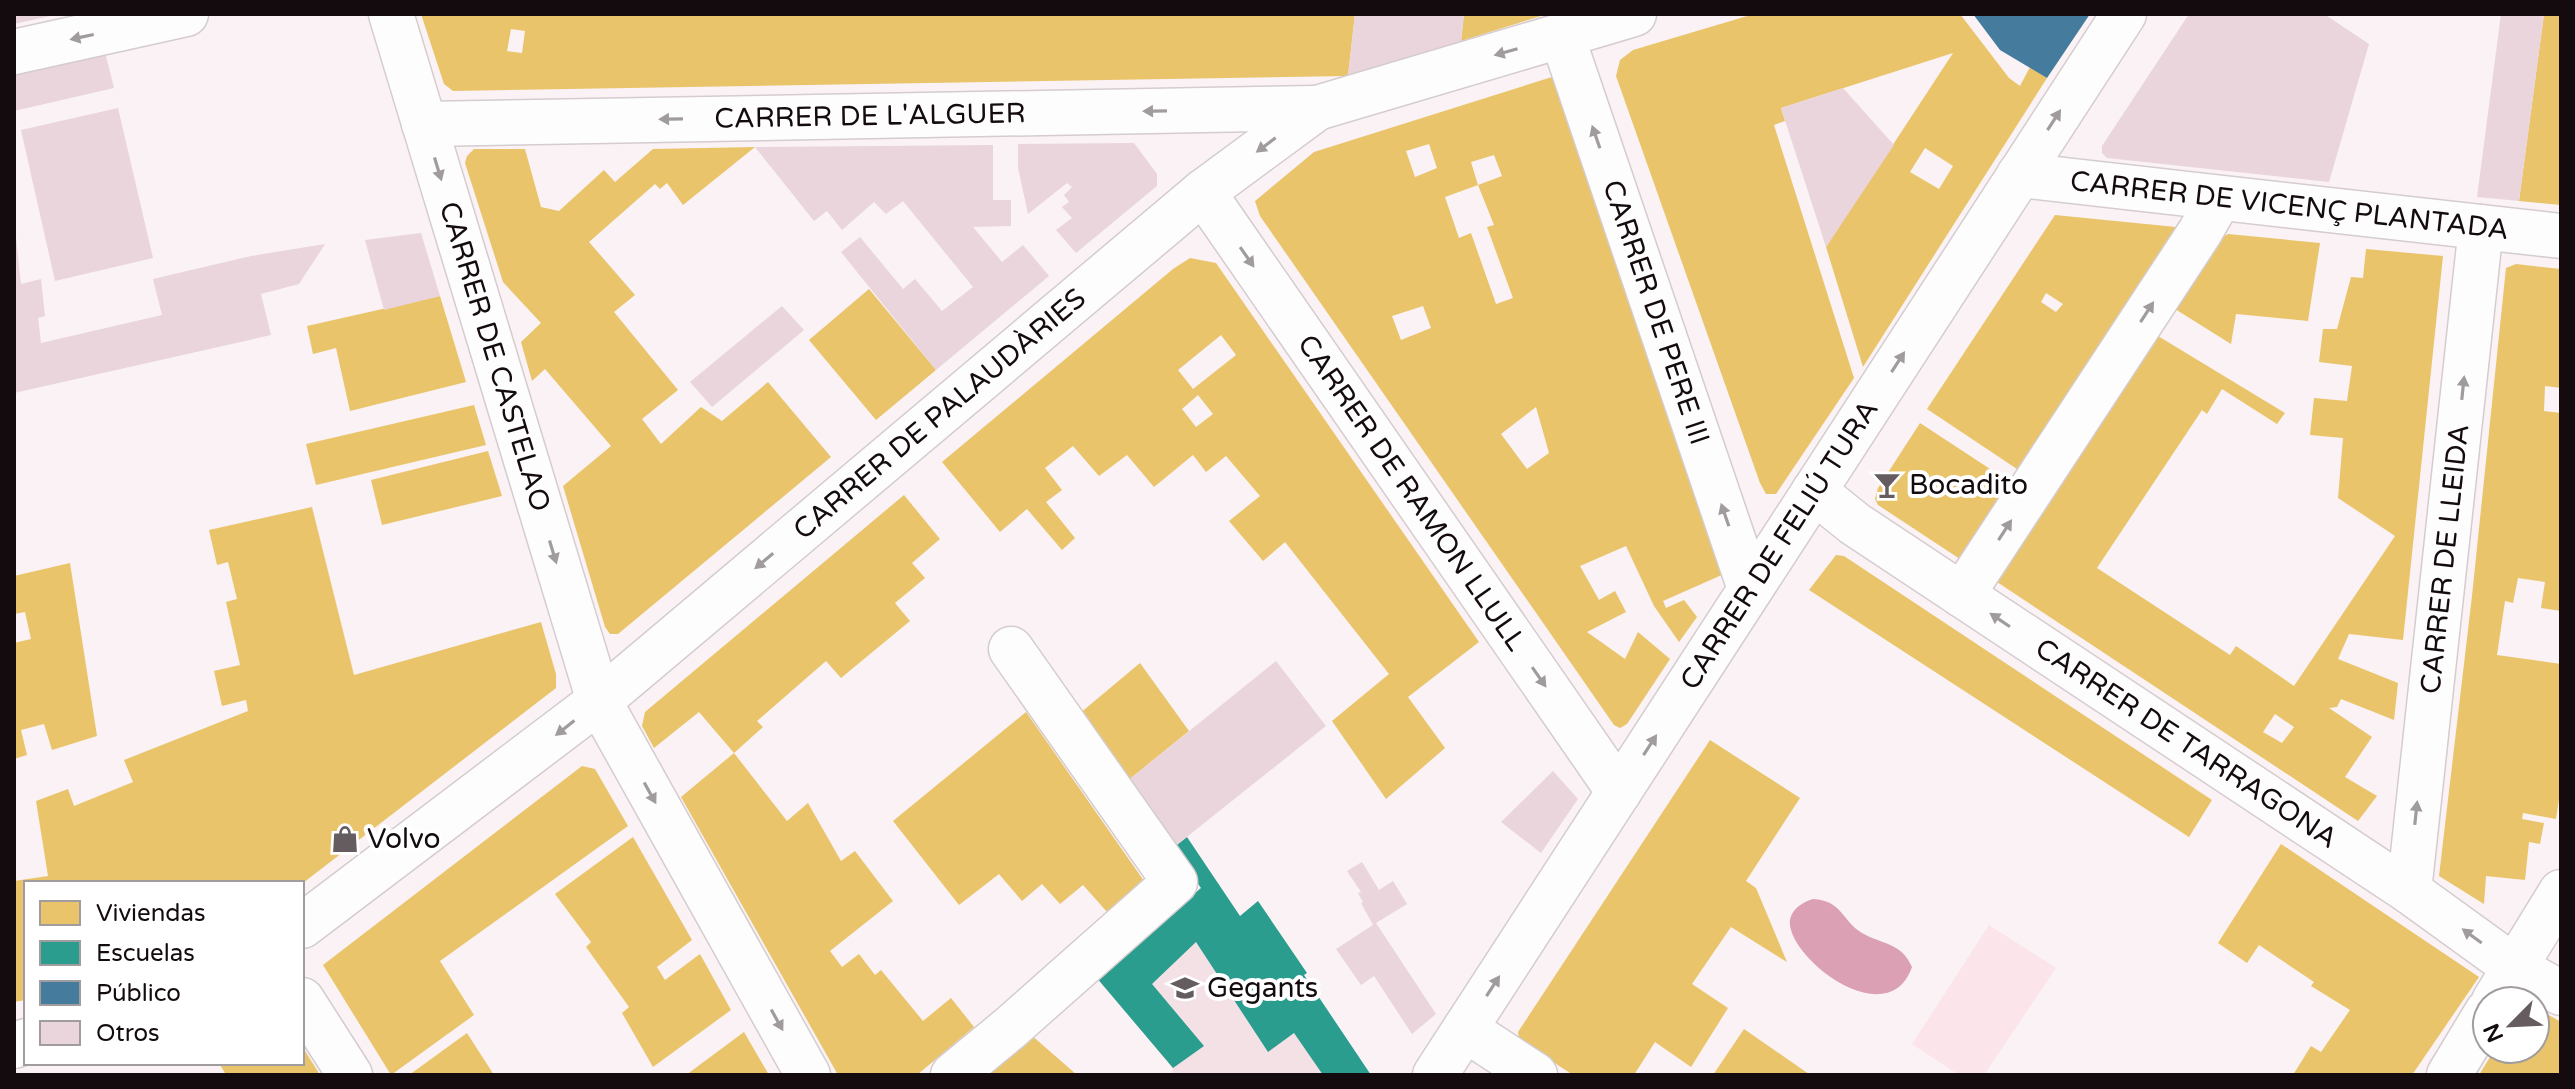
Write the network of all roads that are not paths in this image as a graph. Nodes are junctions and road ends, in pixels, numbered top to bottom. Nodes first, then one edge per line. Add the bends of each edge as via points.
1 (186, 14) edge
2 (391, 14) edge
3 (1634, 14) edge
4 (2124, 14) edge
5 (1562, 36) junction
6 (14, 52) edge
7 (1317, 108) junction
8 (424, 124) junction
9 (2019, 175) junction
10 (1203, 192) junction
11 (2219, 199) junction
12 (2481, 227) junction
13 (2561, 236) edge
14 (1814, 491) junction
15 (1750, 589) junction
16 (1962, 595) junction
17 (1011, 649) dead end
18 (599, 701) junction
19 (1619, 792) junction
20 (2409, 891) junction
21 (2561, 892) edge
22 (304, 924) edge
23 (2504, 984) edge
24 (2561, 993) edge
25 (304, 1003) edge
26 (1465, 1029) junction
27 (2471, 1039) edge
28 (350, 1075) edge
29 (808, 1075) edge
30 (953, 1075) edge
31 (1435, 1075) edge
32 (1535, 1075) edge
33 (2449, 1075) edge

1 -> 6 street
2 - 8 street, CARRER DE CASTELAO
3 - 5 street, CARRER DE PALAUDÀRIES
9 -> 4 street, CARRER DE FELIÚ TURA
5 -> 7 street, CARRER DE PALAUDÀRIES
15 -> 5 street, CARRER DE PERE III
7 -> 8 street, CARRER DE L'ALGUER
7 -> 10 street, CARRER DE PALAUDÀRIES
8 -> 18 street, CARRER DE CASTELAO
9 - 11 street, CARRER DE VICENÇ PLANTADA
14 -> 9 street, CARRER DE FELIÚ TURA
10 -> 18 street, CARRER DE PALAUDÀRIES
10 -> 19 street, CARRER DE RAMON LLULL
11 - 12 street, CARRER DE VICENÇ PLANTADA
16 -> 11 street
12 - 13 street, CARRER DE VICENÇ PLANTADA
20 -> 12 street, CARRER DE LLEIDA
14 - 15 street, CARRER DE FELIÚ TURA
14 - 16 street, CARRER DE TARRAGONA
19 -> 15 street, CARRER DE FELIÚ TURA
20 -> 16 street, CARRER DE TARRAGONA
17 - 30 street via 1175,882
18 -> 22 street, CARRER DE PALAUDÀRIES
18 -> 29 street, CARRER DE CASTELAO
26 -> 19 street, CARRER DE FELIÚ TURA
23 -> 20 street, CARRER DE TARRAGONA
21 - 23 street
23 - 24 street, CARRER DE TARRAGONA
25 - 28 street
26 - 31 street, CARRER DE FELIÚ TURA
26 - 32 street
27 - 33 street

